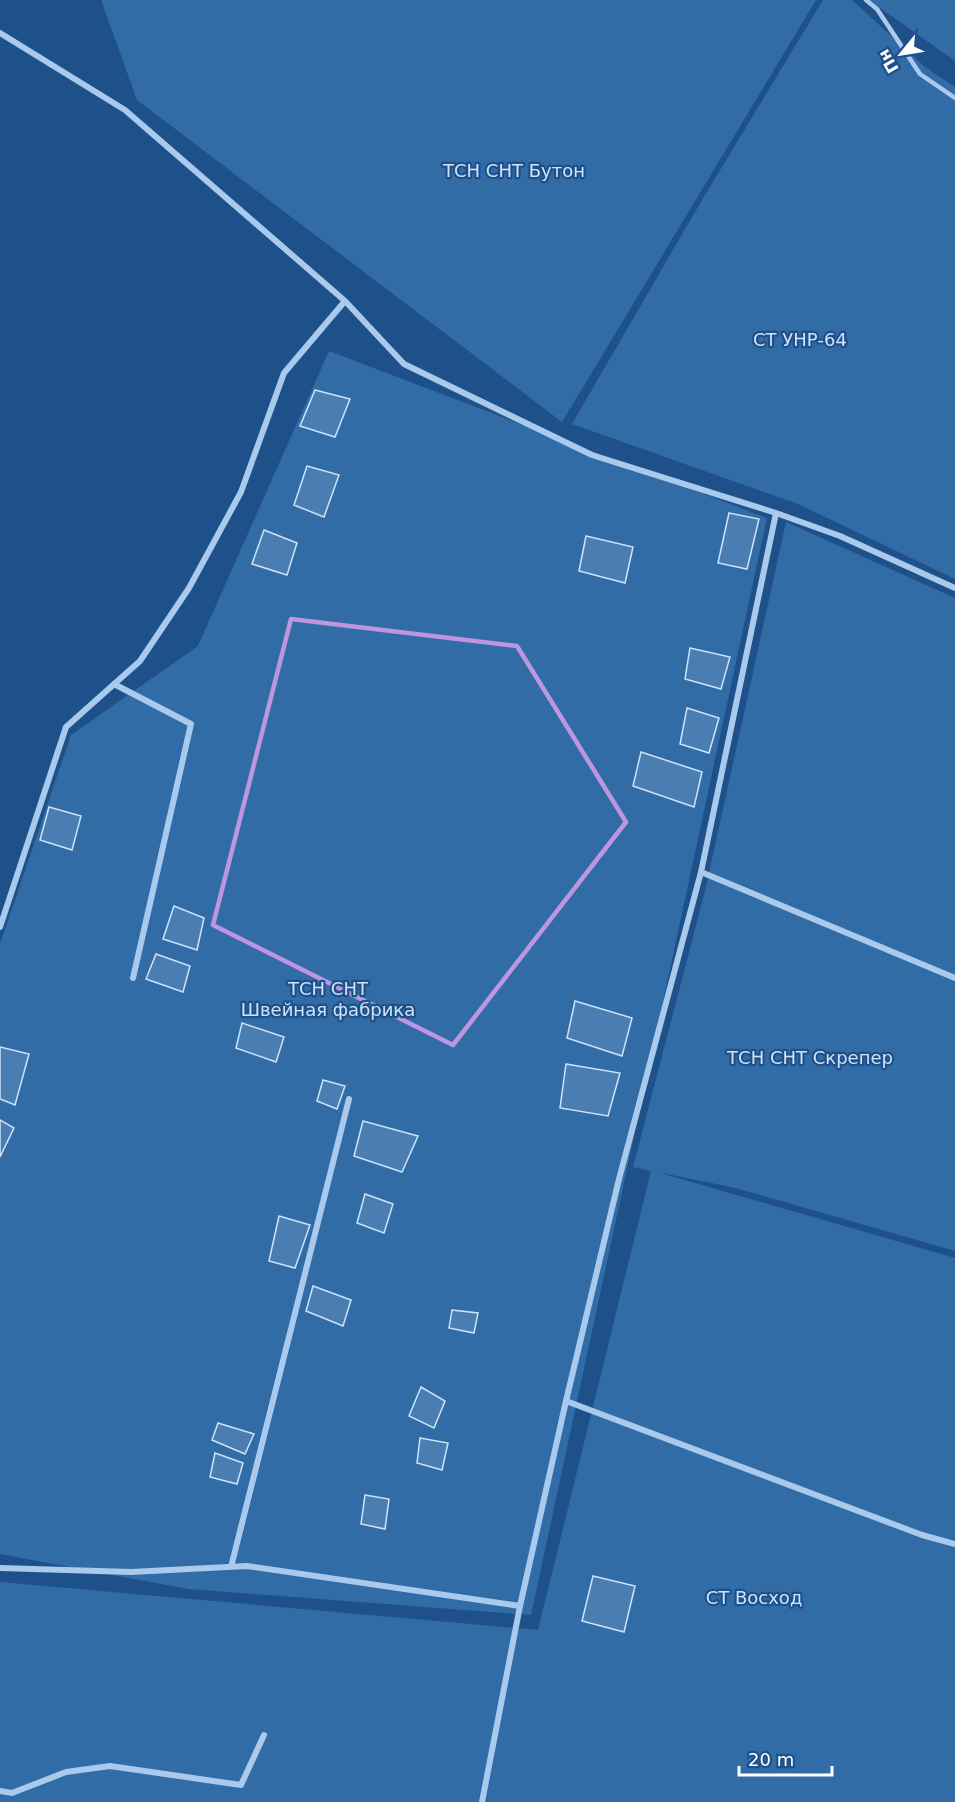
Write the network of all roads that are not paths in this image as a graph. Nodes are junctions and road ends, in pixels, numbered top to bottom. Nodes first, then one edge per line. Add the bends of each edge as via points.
1 (866, 0) edge
2 (0, 33) edge
3 (955, 98) edge
4 (345, 301) junction
5 (777, 513) junction
6 (955, 588) edge
7 (114, 684) junction
8 (701, 872) junction
9 (0, 927) edge
10 (133, 978) dead end
11 (955, 978) edge
12 (349, 1099) dead end
13 (566, 1401) junction
14 (955, 1544) edge
15 (231, 1567) junction
16 (0, 1568) edge
17 (520, 1606) junction
18 (264, 1735) dead end
19 (0, 1791) edge
20 (12, 1793) junction
21 (13, 1802) edge
22 (482, 1802) edge

1 - 3 lane via 877,9 920,74
2 - 4 street via 125,110
4 - 5 street via 404,364 592,455
4 - 7 street via 284,373 241,492 189,588 140,661
5 - 6 street via 840,536
5 - 8 street
7 - 9 street via 66,727
7 - 10 street via 191,724
8 - 11 street
8 - 13 street via 619,1179
12 - 15 street
13 - 14 street
13 - 17 street
15 - 16 street via 131,1572
15 - 17 street via 247,1566
17 - 22 street
18 - 20 street via 241,1785 110,1766 66,1772
19 - 20 street
20 - 21 street

